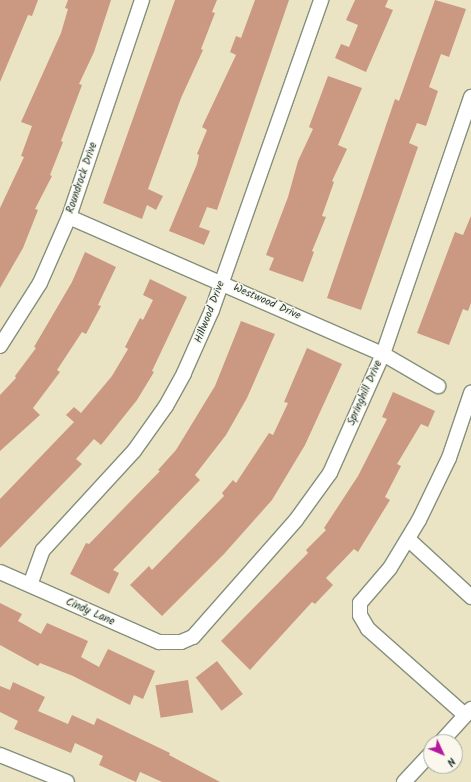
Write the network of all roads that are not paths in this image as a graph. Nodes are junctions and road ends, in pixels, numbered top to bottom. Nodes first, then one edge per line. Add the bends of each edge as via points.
1 (142, 0) edge
2 (321, 0) edge
3 (471, 97) edge
4 (69, 217) junction
5 (221, 282) junction
6 (0, 346) edge
7 (383, 354) junction
8 (438, 386) dead end
9 (471, 393) edge
10 (408, 538) junction
11 (0, 572) edge
12 (30, 585) junction
13 (471, 597) edge
14 (181, 642) joint
15 (468, 712) edge
16 (447, 734) edge
17 (0, 755) edge
18 (423, 762) edge
19 (67, 782) edge
20 (404, 782) edge

1 - 4 street, Roundrock Drive
2 - 5 street, Hillwood Drive
3 - 7 street, Springhill Drive
4 - 5 street, Westwood Drive
4 - 6 street, Roundrock Drive via 40,283
5 - 7 street, Westwood Drive
5 - 12 street, Hillwood Drive via 194,353 166,406 134,451 50,541 39,557
7 - 8 street, Westwood Drive
7 - 14 street, Springhill Drive via 330,473 296,520 242,583 193,637
9 - 10 street via 449,458
10 - 13 street
10 - 15 street via 390,568 360,603 360,615 368,628
11 - 12 street, Cindy Lane
12 - 14 street, Cindy Lane via 159,642
15 - 16 street
17 - 19 street
18 - 20 street

